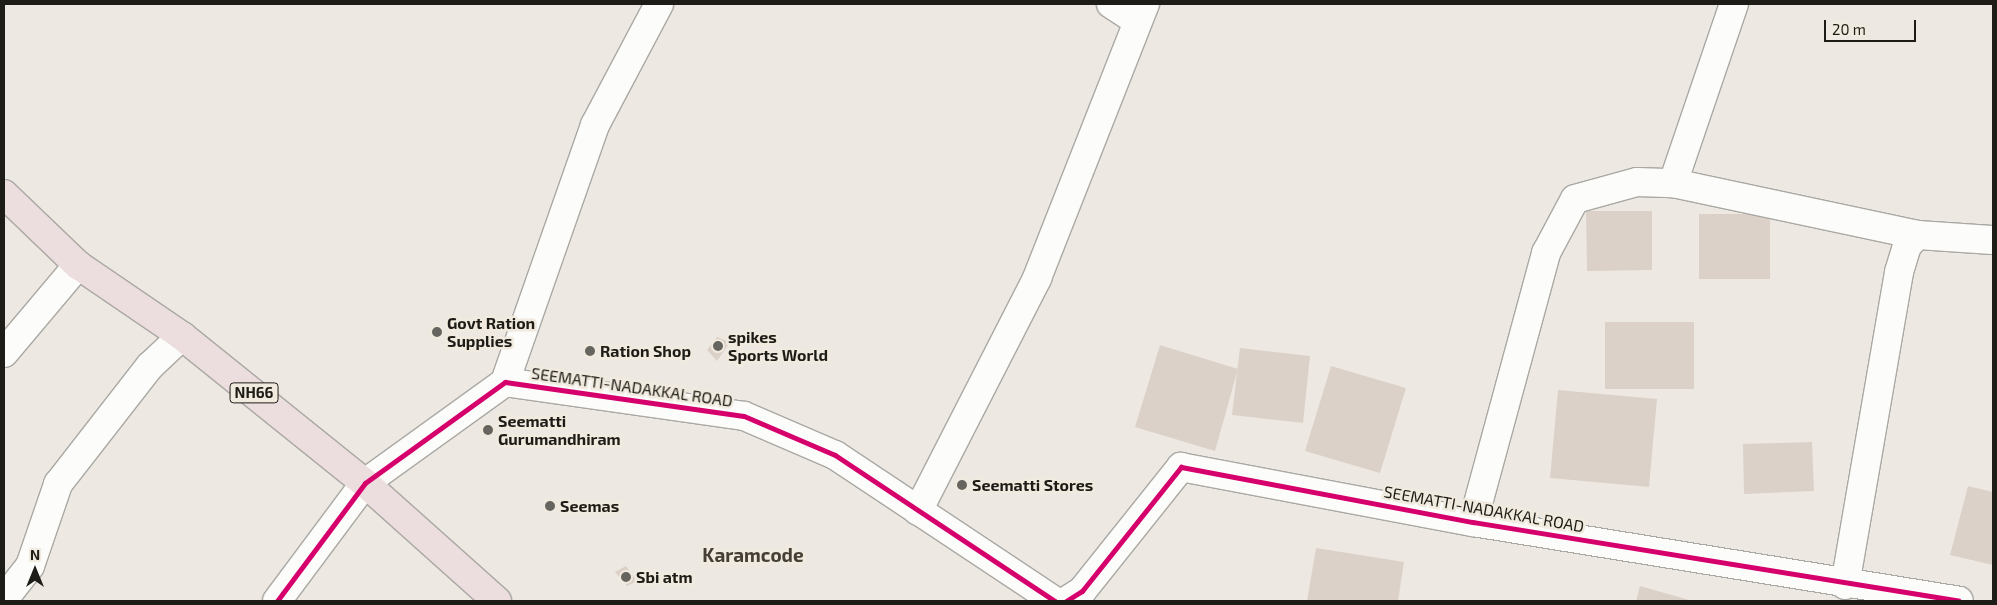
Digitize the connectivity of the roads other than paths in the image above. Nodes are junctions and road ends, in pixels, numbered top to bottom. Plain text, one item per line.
1 (659, 4) edge
2 (1111, 4) edge
3 (1734, 4) edge
4 (1140, 12) edge
5 (1673, 183) junction
6 (4, 194) edge
7 (1917, 235) junction
8 (1993, 240) edge
9 (78, 265) junction
10 (182, 336) junction
11 (4, 353) edge
12 (505, 382) junction
13 (364, 483) junction
14 (918, 511) junction
15 (1473, 522) junction
16 (1832, 590) edge
17 (4, 599) edge
18 (277, 601) edge
19 (497, 601) edge
20 (1055, 601) edge
21 (1066, 601) edge
22 (1958, 601) edge

1 - 12 street
2 - 4 street
3 - 5 street
4 - 14 street
5 - 7 street
5 - 15 street
6 - 9 highway, NH66 / NH66
7 - 8 street
7 - 16 street
9 - 10 highway, NH66 / NH66
9 - 11 street
10 - 13 highway, NH66 / NH66
10 - 17 street
12 - 13 street
12 - 14 street, SEEMATTI-NADAKKAL ROAD
13 - 18 street
13 - 19 highway, NH66 / NH66
14 - 20 street, SEEMATTI-NADAKKAL ROAD
15 - 16 street, SEEMATTI-NADAKKAL ROAD
15 - 21 street, SEEMATTI-NADAKKAL ROAD
16 - 22 street, SEEMATTI-NADAKKAL ROAD

